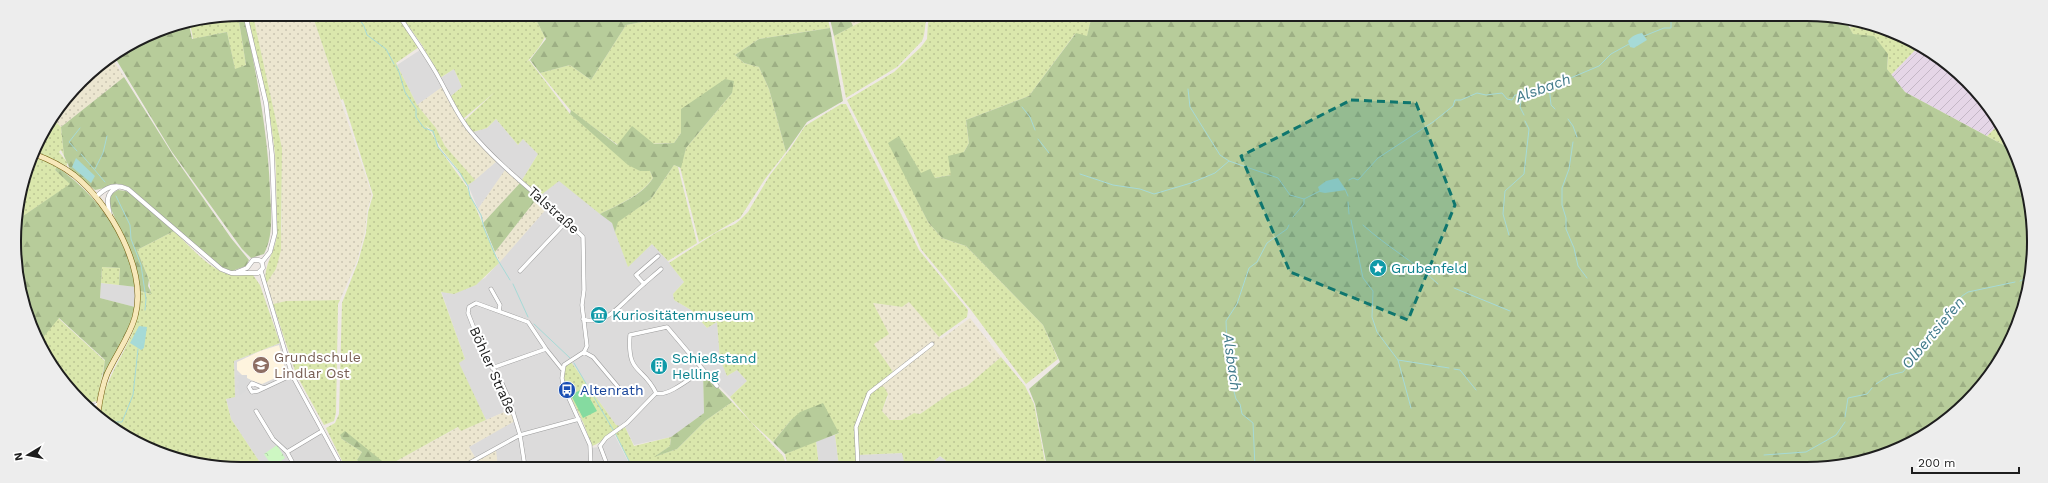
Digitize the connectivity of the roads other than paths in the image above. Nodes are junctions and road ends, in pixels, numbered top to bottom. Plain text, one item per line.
1 (247, 21) edge
2 (402, 21) edge
3 (38, 156) edge
4 (120, 186) junction
5 (96, 197) junction
6 (110, 217) junction
7 (567, 221) junction
8 (658, 256) dead end
9 (262, 262) junction
10 (249, 266) junction
11 (661, 268) dead end
12 (520, 271) dead end
13 (257, 272) junction
14 (231, 273) junction
15 (644, 284) junction
16 (491, 288) dead end
17 (499, 311) junction
18 (582, 319) junction
19 (932, 344) dead end
20 (546, 349) junction
21 (584, 352) junction
22 (492, 368) junction
23 (562, 369) junction
24 (703, 370) junction
25 (292, 375) junction
26 (717, 386) dead end
27 (264, 388) dead end
28 (619, 388) dead end
29 (656, 393) junction
30 (99, 404) junction
31 (94, 405) edge
32 (98, 409) edge
33 (256, 411) dead end
34 (579, 418) junction
35 (322, 431) junction
36 (520, 435) junction
37 (600, 446) junction
38 (591, 448) junction
39 (287, 452) junction
40 (292, 462) edge
41 (339, 462) edge
42 (471, 462) edge
43 (524, 462) edge
44 (591, 462) edge
45 (606, 462) edge
46 (858, 462) edge

1 - 9 street
2 - 7 street, Talstraße
3 - 5 main road
4 - 5 street
4 - 6 street
4 - 14 street
5 - 6 main road
6 - 30 main road
7 - 12 street
7 - 18 street, Talstraße
8 - 15 street
9 - 10 street
9 - 13 street
10 - 13 street
10 - 14 street
11 - 15 street
13 - 14 street
13 - 25 street
15 - 18 street
16 - 17 street
17 - 20 street
17 - 22 street, Böhler Straße
18 - 21 street, Talstraße
19 - 46 street
20 - 22 street
20 - 23 street
21 - 23 street
21 - 28 street
22 - 36 street, Böhler Straße
23 - 34 street
24 - 26 street
24 - 29 street
24 - 29 street
25 - 27 street
25 - 35 street
29 - 37 street
30 - 31 street
30 - 32 main road
33 - 39 street
34 - 36 street
34 - 38 street
35 - 39 street
35 - 41 street
36 - 42 street
36 - 43 street, Böhler Straße
37 - 38 street
37 - 45 street
38 - 44 street
39 - 40 street

